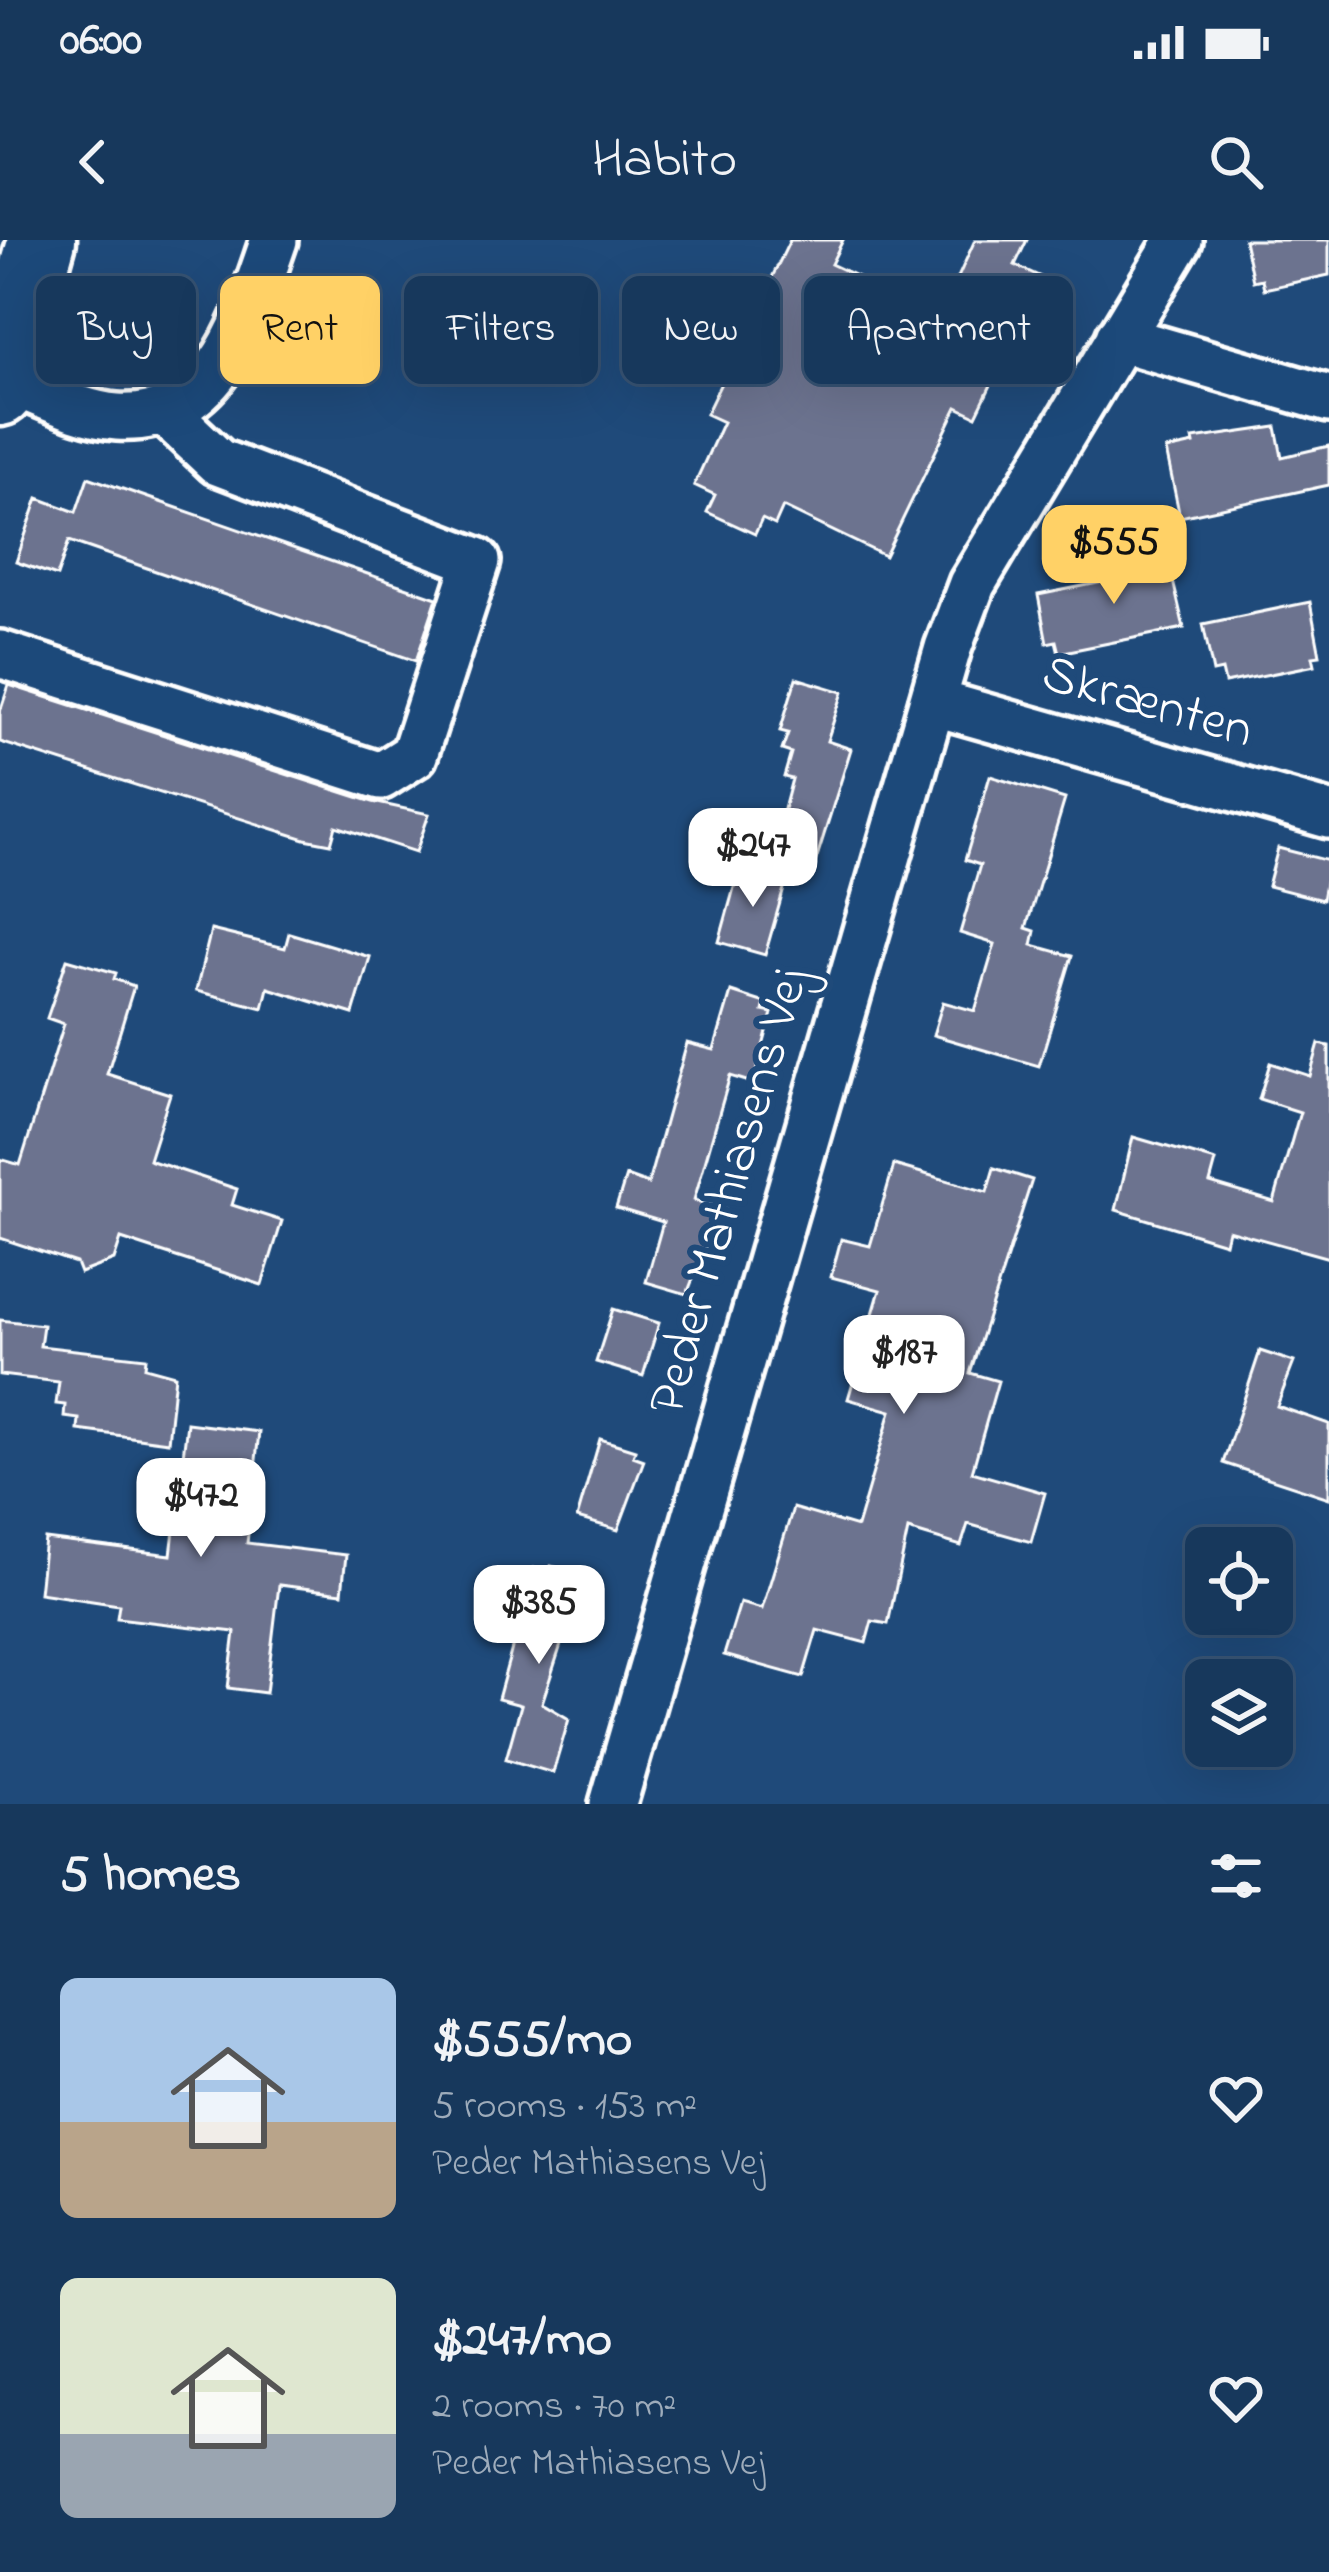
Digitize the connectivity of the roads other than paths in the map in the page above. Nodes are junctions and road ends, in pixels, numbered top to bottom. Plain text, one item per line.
1 (42, 240) edge
2 (274, 240) edge
3 (1179, 240) edge
4 (1119, 338) junction
5 (2, 386) edge
6 (1329, 399) edge
7 (164, 411) junction
8 (0, 653) edge
9 (933, 701) junction
10 (1329, 815) edge
11 (613, 1804) edge

1 - 5 street
2 - 7 street
3 - 4 street, Peder Mathiasens Vej
4 - 6 street
4 - 9 street, Peder Mathiasens Vej
5 - 7 street
7 - 8 street
9 - 10 street, Skrænten
9 - 11 street, Peder Mathiasens Vej

